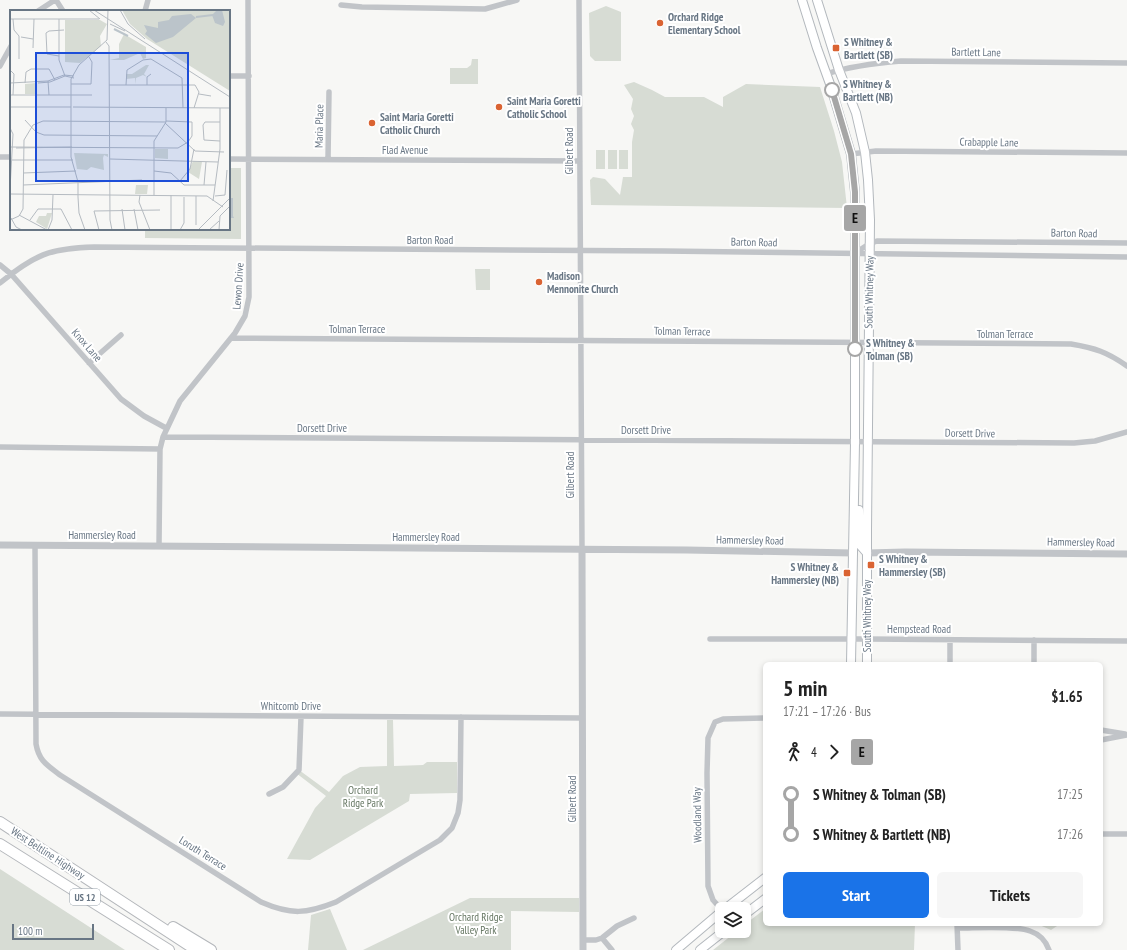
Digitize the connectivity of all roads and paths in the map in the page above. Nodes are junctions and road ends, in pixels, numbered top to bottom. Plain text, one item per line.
1 (56, 0) edge
2 (148, 0) edge
3 (248, 0) edge
4 (518, 0) edge
5 (579, 0) edge
6 (802, 0) edge
7 (816, 0) edge
8 (341, 5) dead end
9 (40, 10) edge
10 (62, 10) edge
11 (145, 10) edge
12 (10, 48) edge
13 (1127, 63) edge
14 (0, 66) edge
15 (839, 70) junction
16 (826, 74) junction
17 (230, 76) edge
18 (249, 76) junction
19 (329, 92) dead end
20 (865, 152) junction
21 (1127, 153) edge
22 (851, 154) junction
23 (230, 159) edge
24 (249, 159) junction
25 (328, 159) junction
26 (580, 161) junction
27 (1127, 243) edge
28 (869, 244) junction
29 (249, 248) junction
30 (581, 250) junction
31 (855, 253) junction
32 (869, 254) junction
33 (1127, 257) edge
34 (0, 265) edge
35 (10, 274) junction
36 (0, 283) edge
37 (121, 335) dead end
38 (231, 338) junction
39 (581, 340) junction
40 (855, 343) junction
41 (868, 343) junction
42 (89, 363) junction
43 (1127, 366) edge
44 (166, 428) junction
45 (1127, 432) edge
46 (163, 437) junction
47 (581, 440) junction
48 (855, 443) junction
49 (868, 443) junction
50 (0, 447) edge
51 (160, 449) junction
52 (854, 475) junction
53 (0, 545) edge
54 (35, 545) junction
55 (159, 546) junction
56 (582, 549) junction
57 (852, 553) junction
58 (867, 553) junction
59 (1127, 554) edge
60 (710, 639) dead end
61 (851, 639) junction
62 (867, 639) junction
63 (950, 640) junction
64 (1034, 640) junction
65 (1127, 641) edge
66 (851, 662) edge
67 (867, 662) edge
68 (950, 662) edge
69 (1034, 662) edge
70 (0, 714) edge
71 (36, 714) junction
72 (301, 717) junction
73 (460, 718) junction
74 (582, 718) junction
75 (763, 718) edge
76 (1103, 730) edge
77 (1127, 734) edge
78 (1103, 740) edge
79 (270, 794) dead end
80 (0, 822) edge
81 (1103, 834) edge
82 (1127, 834) edge
83 (0, 844) edge
84 (48, 853) junction
85 (763, 880) edge
86 (763, 901) edge
87 (715, 902) edge
88 (734, 902) edge
89 (751, 910) edge
90 (715, 917) edge
91 (634, 918) dead end
92 (958, 926) edge
93 (602, 938) junction
94 (715, 938) edge
95 (584, 940) junction
96 (169, 950) edge
97 (196, 950) edge
98 (211, 950) edge
99 (583, 950) edge
100 (612, 950) edge
101 (676, 950) edge
102 (700, 950) edge
103 (958, 950) edge
104 (1049, 950) edge

1 - 9 street
1 - 10 street
2 - 11 street
3 - 18 street, Lewon Drive
4 - 8 street
5 - 26 street, Gilbert Road
6 - 16 main road, South Whitney Way
7 - 15 main road, South Whitney Way
12 - 14 street
13 - 15 street, Bartlett Lane
15 - 16 street, Bartlett Lane
15 - 20 main road, South Whitney Way
16 - 22 main road, South Whitney Way
17 - 18 street
18 - 24 street, Lewon Drive
19 - 25 street, Maria Place
20 - 21 street, Crabapple Lane
20 - 22 street, Crabapple Lane
20 - 28 main road, South Whitney Way
22 - 31 main road, South Whitney Way
23 - 24 street, Flad Avenue
24 - 25 street, Flad Avenue
24 - 29 street, Lewon Drive
25 - 26 street, Flad Avenue
26 - 30 street, Gilbert Road
27 - 28 street, Barton Road
28 - 31 street, Barton Road
28 - 32 main road, South Whitney Way
29 - 30 street, Barton Road
29 - 35 street, Barton Road
29 - 38 street, Lewon Drive
30 - 31 street, Barton Road
30 - 39 street, Gilbert Road
31 - 32 street, Barton Road
31 - 40 main road, South Whitney Way
32 - 33 street, Barton Road
32 - 41 main road, South Whitney Way
34 - 35 street, Knox Lane
35 - 36 street, Barton Road
35 - 42 street, Knox Lane
37 - 42 street
38 - 39 street, Tolman Terrace
38 - 44 street, Lewon Drive
39 - 40 street, Tolman Terrace
39 - 47 street, Gilbert Road
40 - 41 street, Tolman Terrace
40 - 48 main road, South Whitney Way
41 - 43 street, Tolman Terrace
41 - 49 main road, South Whitney Way
42 - 44 street, Knox Lane
44 - 46 street, Lewon Drive
45 - 49 street, Dorsett Drive
46 - 47 street, Dorsett Drive
46 - 51 street, Lewon Drive
47 - 48 street, Dorsett Drive
47 - 56 street, Gilbert Road
48 - 49 street, Dorsett Drive
48 - 52 main road, South Whitney Way
49 - 58 main road, South Whitney Way
50 - 51 street
51 - 55 street, Lewon Drive
52 - 57 main road, South Whitney Way
52 - 58 main road
53 - 54 street, Hammersley Road
54 - 55 street, Hammersley Road
54 - 71 street, Loruth Terrace
55 - 56 street, Hammersley Road
56 - 57 street, Hammersley Road
56 - 74 street, Gilbert Road
57 - 61 main road, South Whitney Way
58 - 59 street, Hammersley Road
58 - 62 main road, South Whitney Way
60 - 61 street, Hempstead Road
61 - 62 street, Hempstead Road
61 - 66 main road, South Whitney Way
62 - 63 street, Hempstead Road
62 - 67 main road, South Whitney Way
63 - 64 street, Hempstead Road
63 - 68 street
64 - 65 street, Hempstead Road
64 - 69 street
70 - 71 street, Whitcomb Drive
71 - 72 street, Whitcomb Drive
71 - 73 street, Loruth Terrace
72 - 73 street, Whitcomb Drive
72 - 79 street
73 - 74 street, Whitcomb Drive
74 - 95 street, Gilbert Road
75 - 87 street, Woodland Way
76 - 77 street
77 - 78 street
80 - 84 highway, West Beltline Highway / US 12
81 - 82 street
83 - 96 highway, West Beltline Highway / US 12
84 - 97 highway, West Beltline Highway / US 12
84 - 98 highway
85 - 88 main road
86 - 89 main road
90 - 101 main road
91 - 93 street
92 - 103 street
92 - 104 street
93 - 95 street
93 - 100 street
94 - 102 main road
95 - 99 street, Gilbert Road

